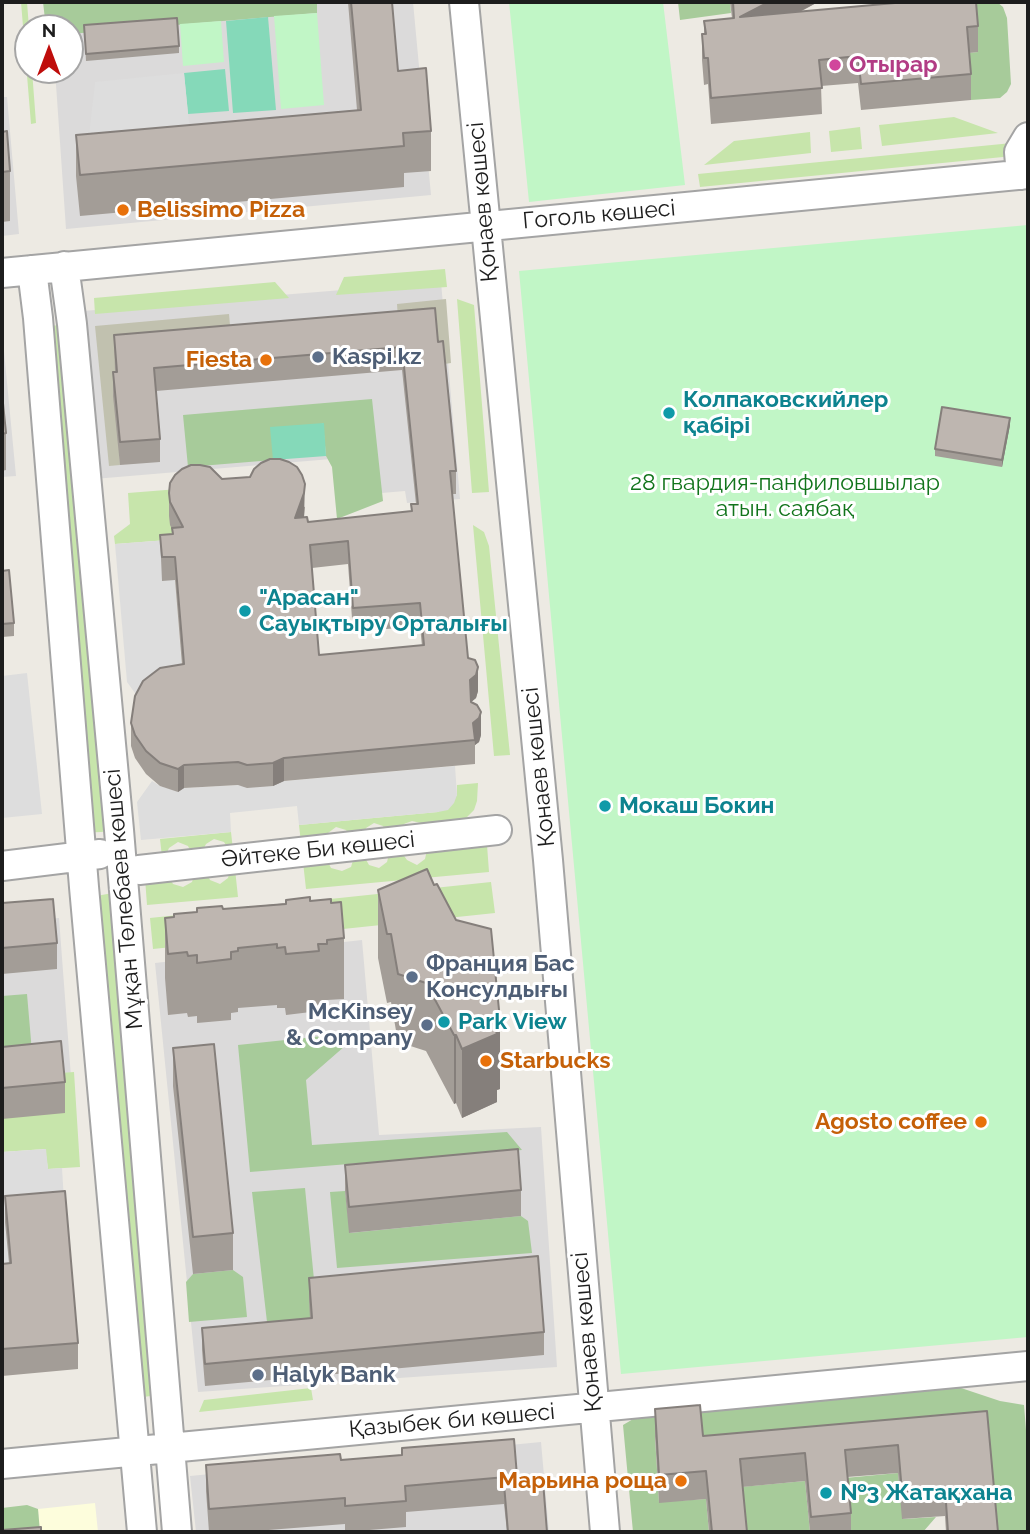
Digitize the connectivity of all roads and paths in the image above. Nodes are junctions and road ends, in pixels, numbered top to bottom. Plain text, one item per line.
1 (464, 2) edge
2 (1028, 137) edge
3 (1025, 175) edge
4 (487, 226) junction
5 (64, 266) junction
6 (32, 270) junction
7 (2, 272) edge
8 (497, 830) dead end
9 (82, 857) junction
10 (132, 857) junction
11 (2, 866) edge
12 (1028, 1366) edge
13 (594, 1407) junction
14 (169, 1447) junction
15 (134, 1451) junction
16 (2, 1464) edge
17 (142, 1532) edge
18 (177, 1532) edge
19 (605, 1532) edge

1 - 4 street, Қонаев көшесі
2 - 3 street
3 - 4 street, Гоголь көшесі
4 - 5 street, Гоголь көшесі
4 - 13 street, Қонаев көшесі
5 - 6 street, Гоголь көшесі
5 - 10 street, Мұқан Төлебаев көшесі
6 - 7 street, Гоголь көшесі
6 - 9 street, Мұқан Төлебаев көшесі
8 - 10 street, Әйтеке Би көшесі
9 - 10 street, Әйтеке Би көшесі
9 - 11 street, Әйтеке Би көшесі
9 - 15 street, Мұқан Төлебаев көшесі
10 - 14 street, Мұқан Төлебаев көшесі
12 - 13 street, Қазыбек би көшесі
13 - 14 street, Қазыбек би көшесі
13 - 19 street, Қонаев көшесі
14 - 15 street, Қазыбек би көшесі
14 - 18 street, Мұқан Төлебаев көшесі
15 - 16 street, Қазыбек би көшесі
15 - 17 street, Мұқан Төлебаев көшесі

